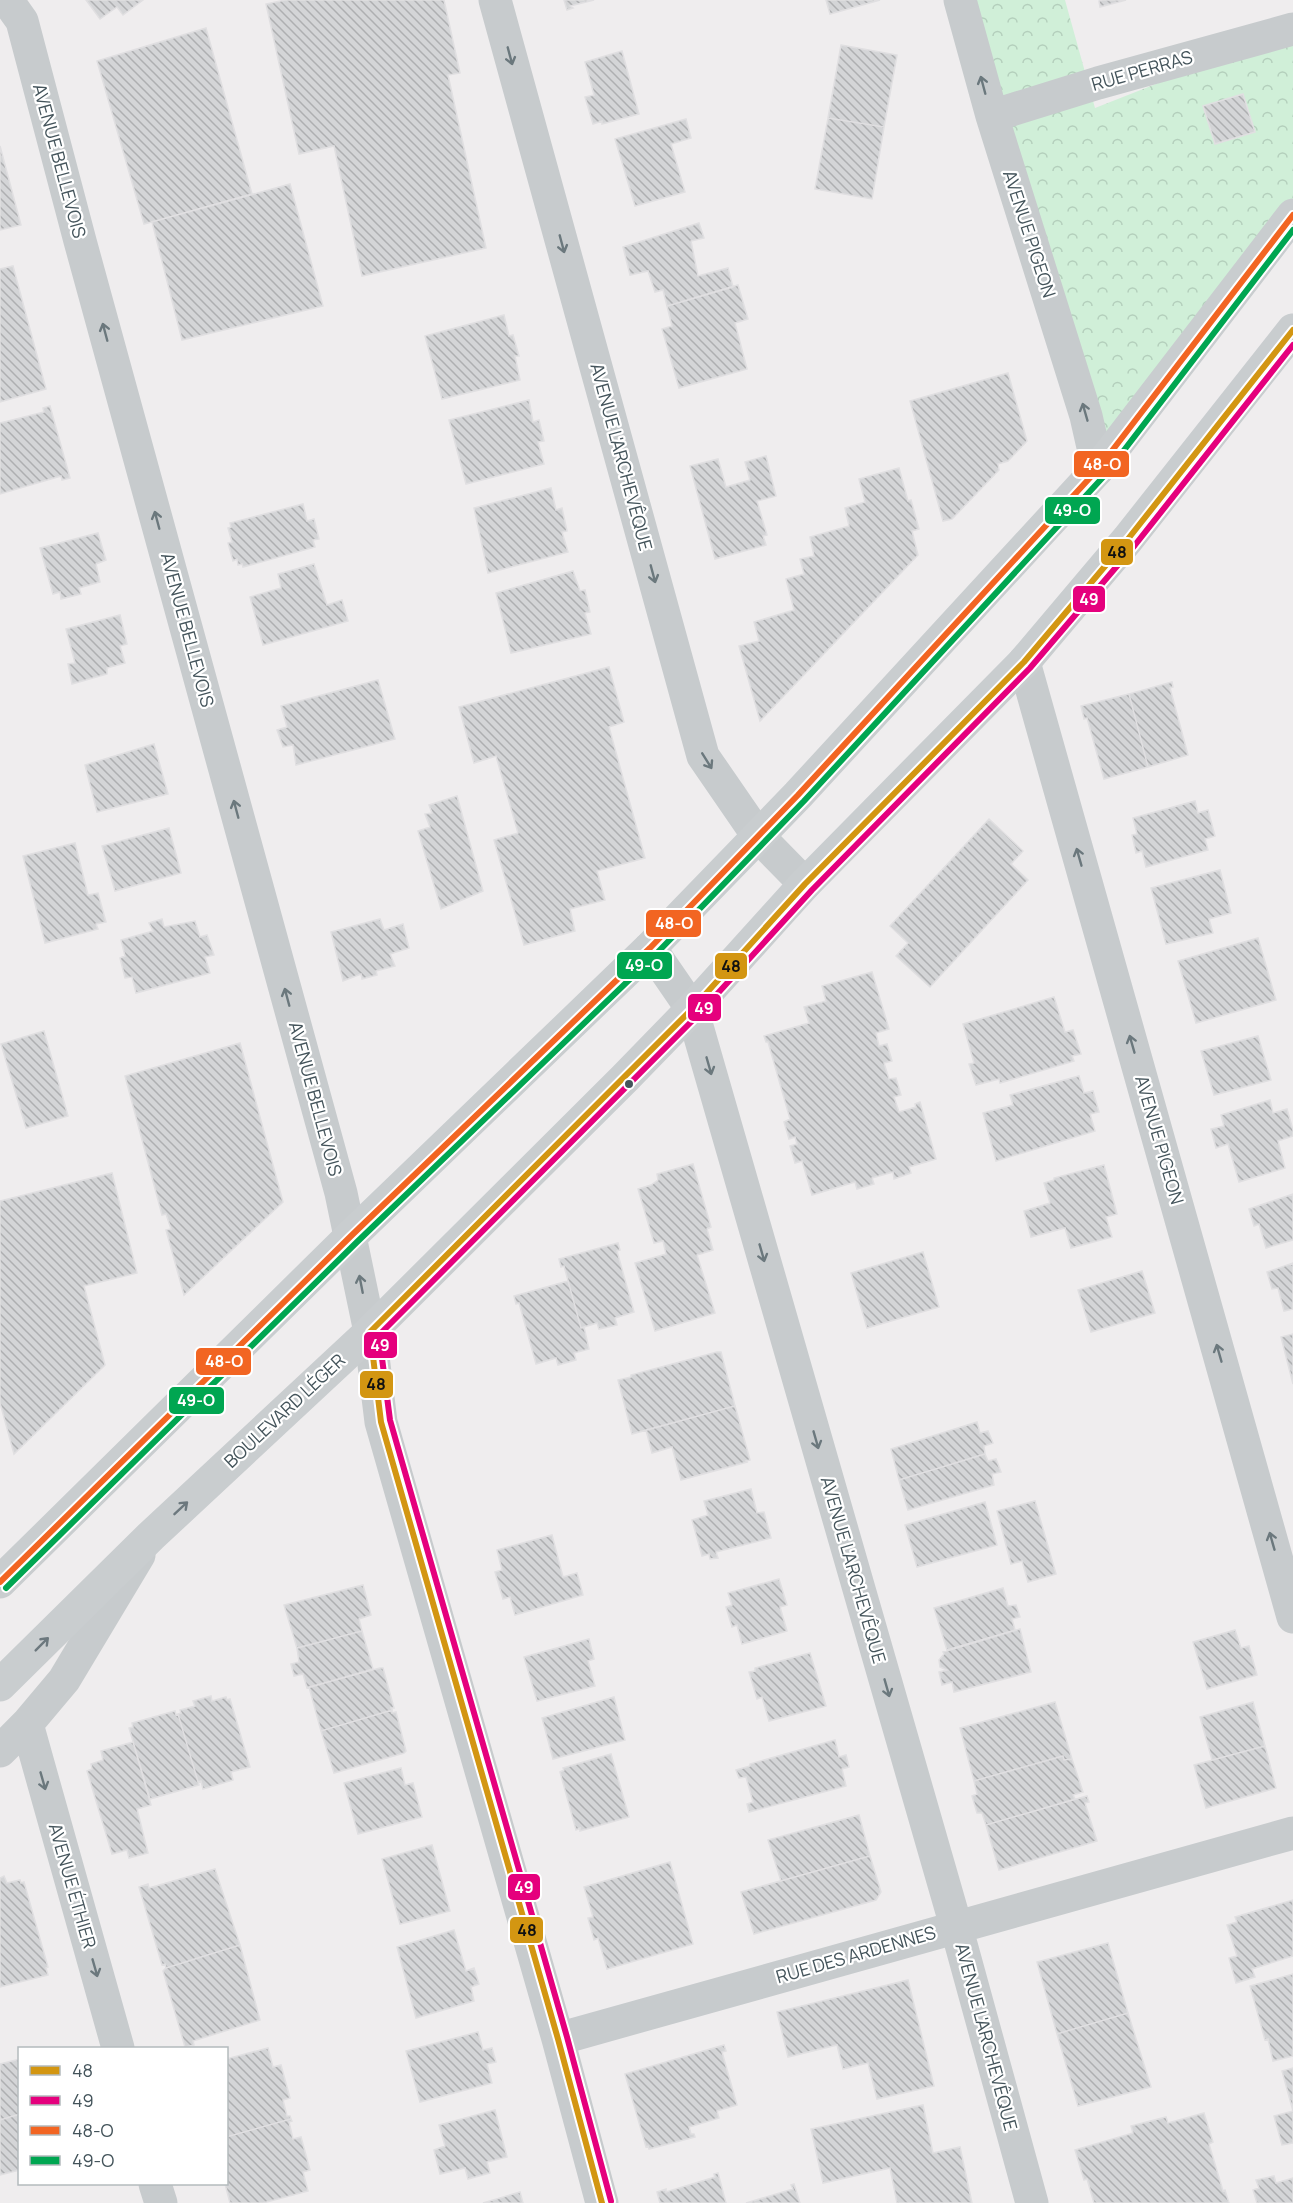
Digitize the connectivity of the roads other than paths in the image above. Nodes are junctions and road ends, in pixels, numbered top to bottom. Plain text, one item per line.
1 (8, 0) edge
2 (495, 0) edge
3 (960, 0) edge
4 (1293, 28) edge
5 (992, 116) junction
6 (1293, 215) edge
7 (1293, 330) edge
8 (1098, 469) junction
9 (1024, 662) junction
10 (758, 836) junction
11 (805, 884) junction
12 (650, 948) junction
13 (692, 1009) junction
14 (351, 1236) junction
15 (370, 1332) junction
16 (151, 1536) junction
17 (0, 1582) edge
18 (1290, 1598) edge
19 (0, 1685) edge
20 (27, 1724) junction
21 (0, 1750) edge
22 (1293, 1833) edge
23 (956, 1926) junction
24 (558, 2039) junction
25 (117, 2047) edge
26 (155, 2185) edge
27 (161, 2203) edge
28 (602, 2203) edge
29 (1032, 2203) edge

14 -> 1 street, AVENUE BELLEVOIS
2 -> 10 street, AVENUE L'ARCHEVÊQUE
5 -> 3 street, AVENUE PIGEON
4 - 5 street, RUE PERRAS
8 -> 5 street, AVENUE PIGEON
6 - 8 main road
7 - 9 main road, BOULEVARD LÉGER
8 - 10 main road
9 - 11 main road, BOULEVARD LÉGER
18 -> 9 street, AVENUE PIGEON
10 - 11 street, AVENUE L'ARCHEVÊQUE
10 - 12 main road
11 - 13 main road, BOULEVARD LÉGER
12 - 13 street, AVENUE L'ARCHEVÊQUE
12 - 14 main road
13 - 15 main road, BOULEVARD LÉGER
13 -> 23 street, AVENUE L'ARCHEVÊQUE
15 -> 14 street, AVENUE BELLEVOIS
14 - 17 main road
16 -> 15 main road, BOULEVARD LÉGER
15 - 24 street, AVENUE BELLEVOIS
19 -> 16 main road, BOULEVARD LÉGER
16 - 20 street, BOULEVARD LÉGER
20 - 21 street, BOULEVARD LÉGER
20 -> 25 street, AVENUE ÉTHIER
22 - 23 street, RUE DES ARDENNES
23 - 24 street, RUE DES ARDENNES
23 - 29 street, AVENUE L'ARCHEVÊQUE
24 - 28 street, AVENUE BELLEVOIS
26 - 27 street

